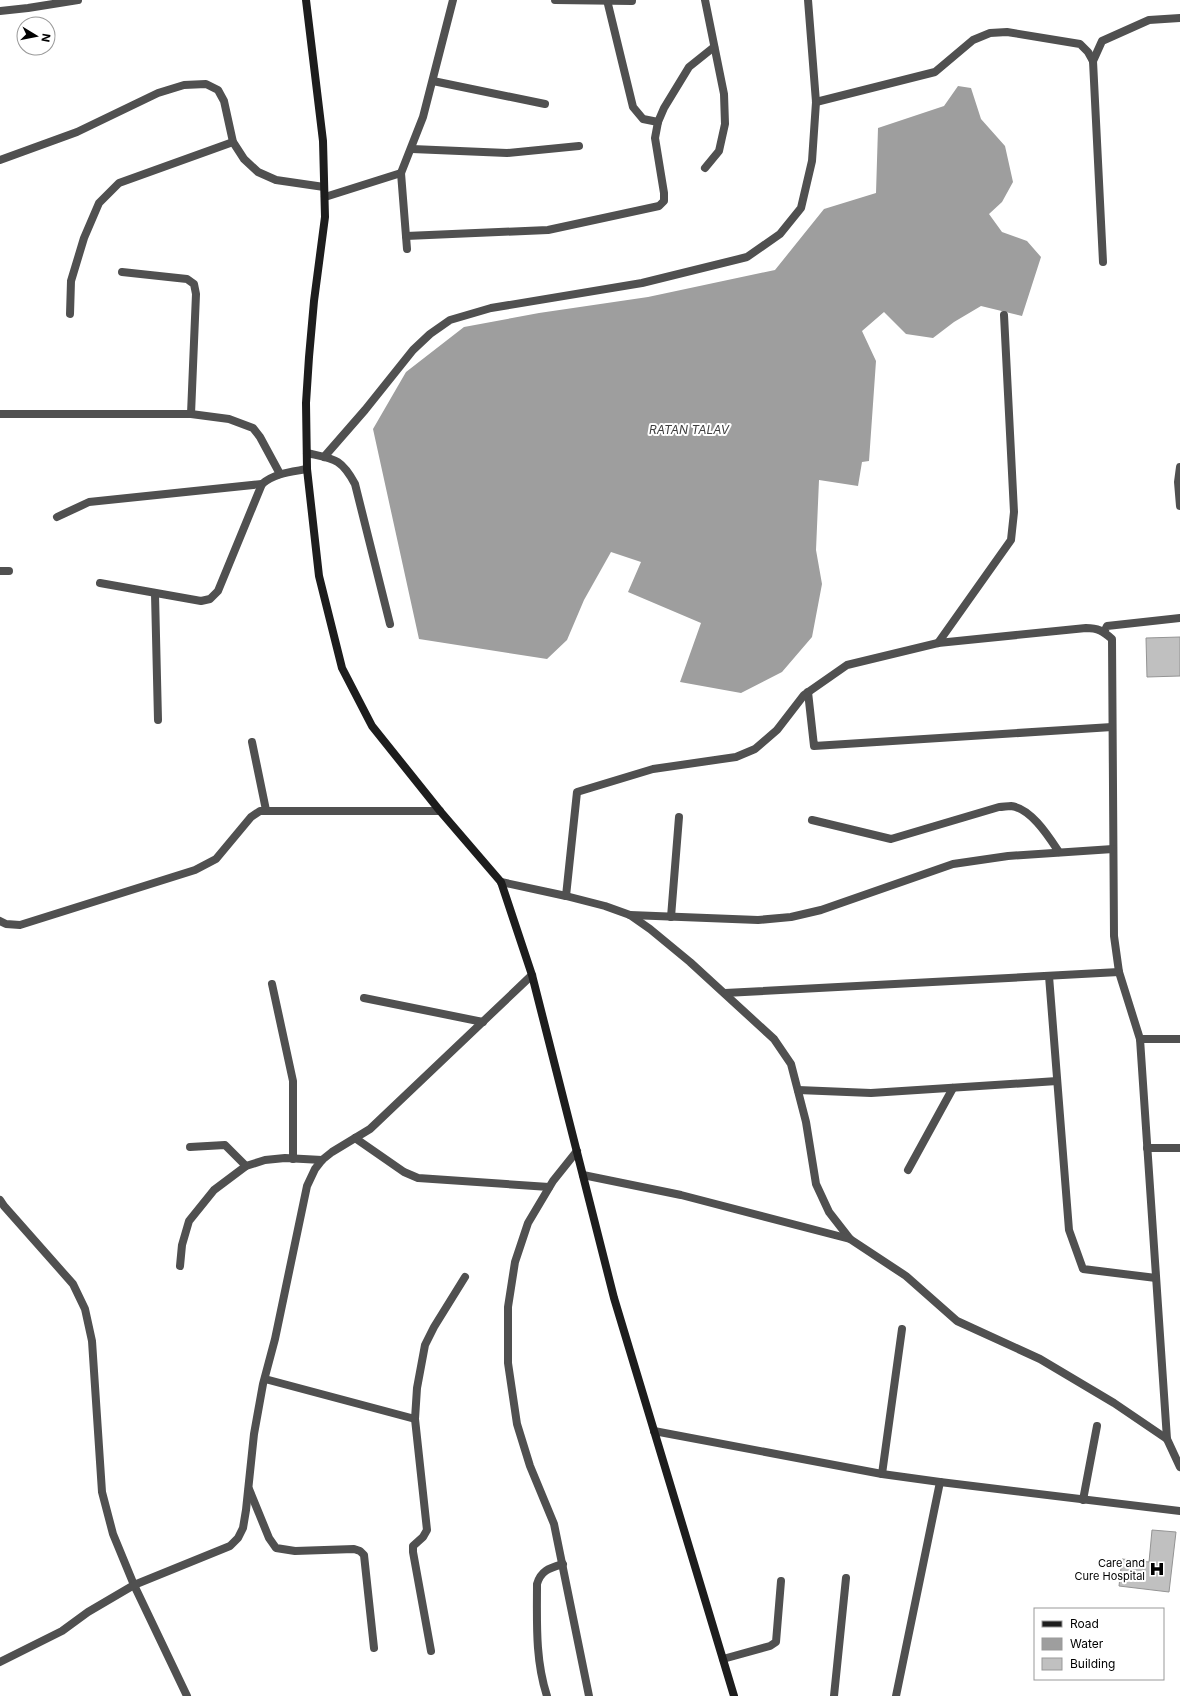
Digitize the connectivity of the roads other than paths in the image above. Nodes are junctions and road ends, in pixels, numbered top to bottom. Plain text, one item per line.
1 (78, 0) edge
2 (306, 0) edge
3 (453, 0) edge
4 (555, 0) edge
5 (607, 0) edge
6 (705, 0) edge
7 (808, 0) edge
8 (632, 1) edge
9 (0, 11) edge
10 (1180, 18) edge
11 (714, 47) junction
12 (1093, 60) junction
13 (433, 81) junction
14 (816, 102) junction
15 (545, 104) dead end
16 (658, 122) junction
17 (233, 142) junction
18 (579, 146) dead end
19 (412, 149) junction
20 (0, 160) edge
21 (705, 168) dead end
22 (401, 174) junction
23 (324, 187) junction
24 (325, 197) junction
25 (406, 236) junction
26 (407, 249) dead end
27 (1103, 262) dead end
28 (122, 272) dead end
29 (70, 314) dead end
30 (1004, 315) dead end
31 (0, 414) edge
32 (191, 414) junction
33 (307, 453) junction
34 (324, 457) junction
35 (1180, 467) edge
36 (307, 469) junction
37 (280, 474) junction
38 (262, 484) junction
39 (1180, 506) edge
40 (57, 517) dead end
41 (0, 571) edge
42 (9, 571) dead end
43 (100, 583) dead end
44 (155, 594) junction
45 (1180, 618) edge
46 (390, 624) dead end
47 (1104, 632) junction
48 (938, 643) junction
49 (808, 692) junction
50 (158, 720) dead end
51 (1112, 727) junction
52 (252, 742) dead end
53 (266, 810) junction
54 (440, 811) junction
55 (679, 817) dead end
56 (812, 820) dead end
57 (1113, 849) junction
58 (1059, 852) junction
59 (501, 882) junction
60 (566, 896) junction
61 (630, 915) junction
62 (670, 917) junction
63 (0, 921) edge
64 (1119, 972) junction
65 (532, 975) junction
66 (1049, 976) junction
67 (272, 984) dead end
68 (725, 993) junction
69 (364, 998) dead end
70 (483, 1022) junction
71 (1140, 1039) junction
72 (1180, 1039) edge
73 (1057, 1081) junction
74 (953, 1088) junction
75 (798, 1090) junction
76 (355, 1138) junction
77 (190, 1147) dead end
78 (1147, 1148) junction
79 (1180, 1148) edge
80 (577, 1151) junction
81 (293, 1159) junction
82 (322, 1160) junction
83 (246, 1166) junction
84 (908, 1170) dead end
85 (583, 1174) junction
86 (549, 1188) junction
87 (0, 1200) edge
88 (850, 1239) junction
89 (180, 1266) dead end
90 (464, 1277) dead end
91 (1156, 1278) junction
92 (902, 1329) dead end
93 (265, 1379) junction
94 (415, 1419) junction
95 (1097, 1426) dead end
96 (654, 1431) junction
97 (1167, 1438) junction
98 (1180, 1467) edge
99 (882, 1474) junction
100 (940, 1482) junction
101 (248, 1488) junction
102 (1083, 1500) junction
103 (1180, 1511) edge
104 (563, 1564) junction
105 (846, 1578) dead end
106 (781, 1580) dead end
107 (134, 1585) junction
108 (374, 1648) dead end
109 (431, 1651) dead end
110 (723, 1660) junction
111 (0, 1662) edge
112 (187, 1696) edge
113 (547, 1696) edge
114 (590, 1696) edge
115 (734, 1696) edge
116 (834, 1696) edge
117 (896, 1696) edge

1 - 9 street
2 - 23 street
3 - 13 street
4 - 5 street
5 - 8 street
5 - 16 street
6 - 11 street
7 - 14 street
10 - 12 street
11 - 16 street
11 - 21 street
12 - 14 street
12 - 27 street
13 - 15 street
13 - 19 street
14 - 34 street
16 - 25 street
17 - 20 street
17 - 23 street
17 - 29 street
18 - 19 street
19 - 22 street
22 - 24 street
22 - 25 street
23 - 24 street
24 - 33 street
25 - 26 street
28 - 32 street
30 - 48 street
31 - 32 street
32 - 37 street
33 - 34 street
33 - 36 street
34 - 46 street
35 - 39 street
36 - 37 street
36 - 54 street
37 - 38 street
38 - 40 street
38 - 44 street
41 - 42 street
43 - 44 street
44 - 50 street
45 - 47 street
47 - 48 street
47 - 51 street
48 - 49 street
49 - 51 street
49 - 60 street
51 - 57 street
52 - 53 street
53 - 54 street
53 - 63 street
54 - 59 street
55 - 62 street
56 - 58 street
57 - 58 street
57 - 64 street
58 - 62 street
59 - 60 street
59 - 65 street
60 - 61 street
61 - 62 street
61 - 68 street
64 - 66 street
64 - 71 street
65 - 70 street
65 - 80 street
66 - 68 street
66 - 73 street
67 - 81 street
68 - 75 street
69 - 70 street
70 - 76 street
71 - 72 street
71 - 78 street
73 - 74 street
73 - 91 street
74 - 75 street
74 - 84 street
75 - 88 street
76 - 82 street
76 - 86 street
77 - 83 street
78 - 79 street
78 - 91 street
80 - 85 street
80 - 86 street
81 - 82 street
81 - 83 street
82 - 93 street
83 - 89 street
85 - 88 street
85 - 96 street
86 - 104 street
87 - 107 street
88 - 97 street
90 - 94 street
91 - 97 street
92 - 99 street
93 - 94 street
93 - 101 street
94 - 109 street
95 - 102 street
96 - 99 street
96 - 110 street
97 - 98 street
99 - 100 street
100 - 102 street
100 - 117 street
101 - 107 street
101 - 108 street
102 - 103 street
104 - 113 street
104 - 114 street
105 - 116 street
106 - 110 street
107 - 111 street
107 - 112 street
110 - 115 street

